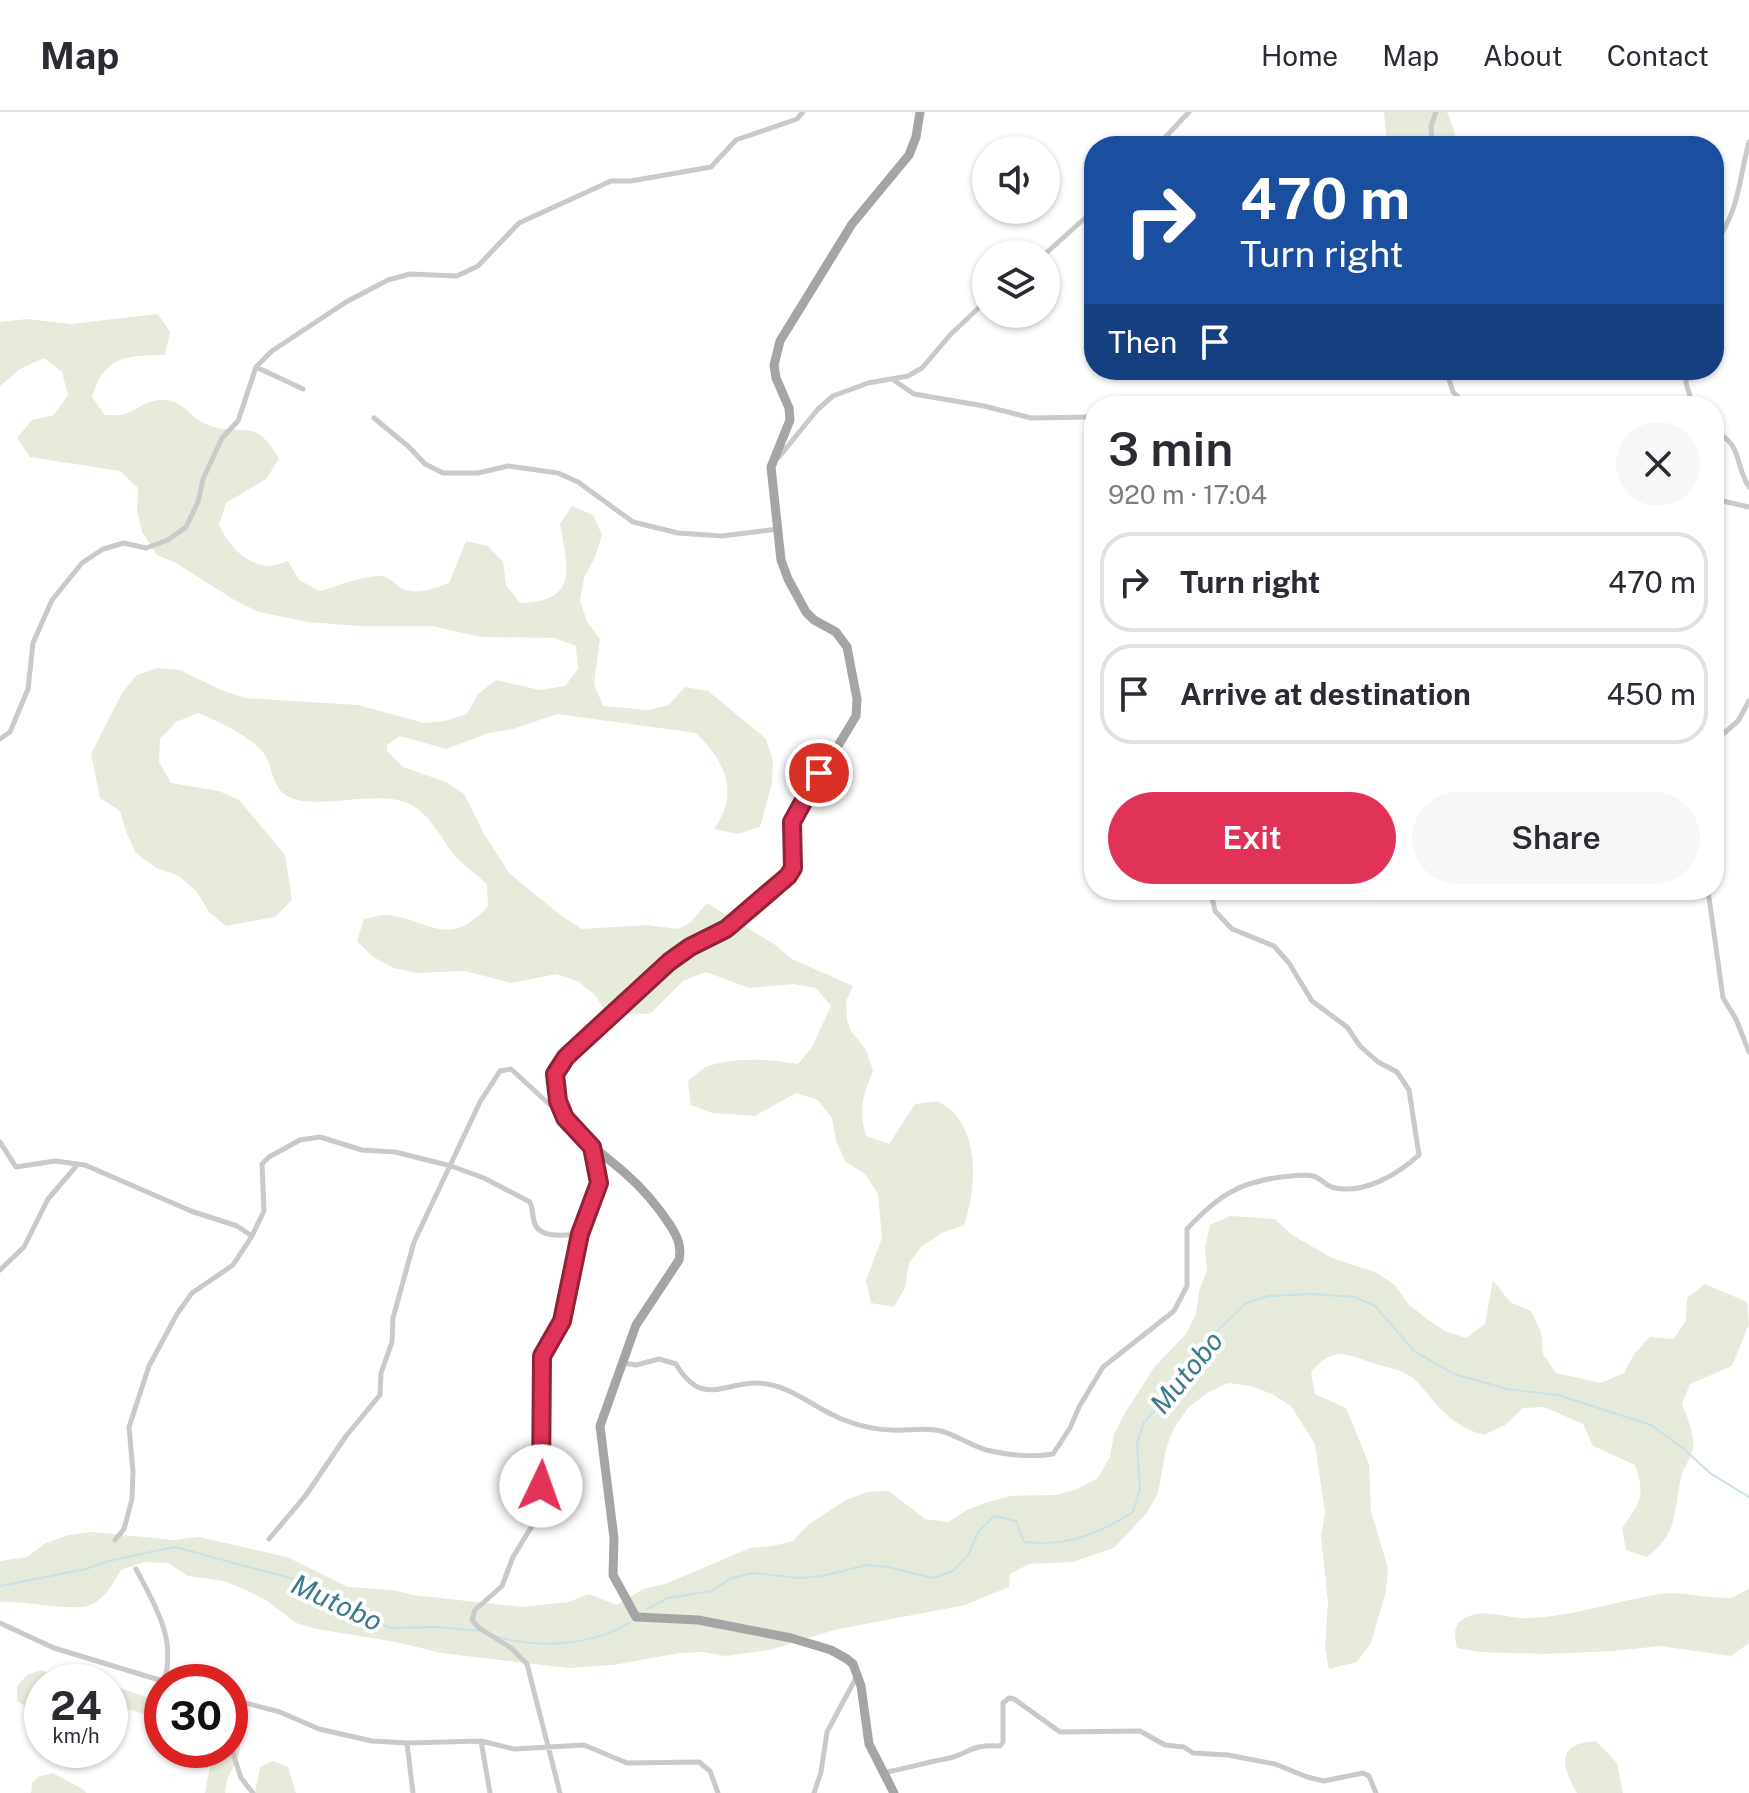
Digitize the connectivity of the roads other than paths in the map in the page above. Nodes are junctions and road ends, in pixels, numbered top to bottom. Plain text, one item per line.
1 (803, 112) edge
2 (920, 112) edge
3 (1189, 112) edge
4 (1436, 112) edge
5 (1166, 136) edge
6 (1432, 136) edge
7 (1749, 142) edge
8 (1084, 219) edge
9 (1724, 232) edge
10 (1060, 241) edge
11 (972, 314) edge
12 (256, 367) junction
13 (894, 380) junction
14 (303, 389) dead end
15 (1084, 417) edge
16 (374, 418) dead end
17 (1724, 436) edge
18 (771, 467) junction
19 (1749, 487) edge
20 (1724, 501) edge
21 (1749, 507) edge
22 (778, 529) junction
23 (1749, 701) edge
24 (1724, 733) edge
25 (0, 739) edge
26 (1213, 900) edge
27 (1709, 900) edge
28 (1749, 1052) edge
29 (565, 1118) junction
30 (0, 1142) edge
31 (592, 1147) junction
32 (8, 1156) junction
33 (0, 1161) edge
34 (78, 1164) junction
35 (451, 1166) junction
36 (580, 1234) junction
37 (252, 1236) junction
38 (0, 1270) edge
39 (622, 1362) junction
40 (269, 1539) dead end
41 (115, 1540) dead end
42 (136, 1569) dead end
43 (0, 1623) edge
44 (169, 1664) edge
45 (858, 1675) junction
46 (144, 1676) edge
47 (248, 1702) edge
48 (481, 1741) junction
49 (407, 1743) junction
50 (547, 1746) junction
51 (238, 1768) edge
52 (882, 1773) junction
53 (253, 1793) edge
54 (413, 1793) edge
55 (490, 1793) edge
56 (560, 1793) edge
57 (718, 1793) edge
58 (814, 1793) edge
59 (894, 1793) edge
60 (1376, 1793) edge

1 - 12 street
2 - 18 main road
3 - 5 street
4 - 6 street
7 - 9 street
8 - 10 street
11 - 13 street
12 - 14 street
12 - 25 street
13 - 15 street
13 - 18 street
16 - 22 street
17 - 19 street
18 - 22 main road
20 - 21 street
22 - 29 main road
23 - 24 street
26 - 39 street
27 - 28 street
29 - 31 main road
29 - 35 street
30 - 32 street
31 - 36 street
31 - 39 main road
32 - 33 street
32 - 34 street
34 - 37 street
34 - 38 street
35 - 36 street
35 - 37 street
35 - 40 street
36 - 50 street
37 - 41 street
39 - 45 main road
42 - 44 street
43 - 46 street
45 - 52 main road
45 - 58 street
47 - 49 street
48 - 49 street
48 - 50 street
48 - 55 street
49 - 54 street
50 - 56 street
50 - 57 street
51 - 53 street
52 - 59 main road
52 - 60 street

